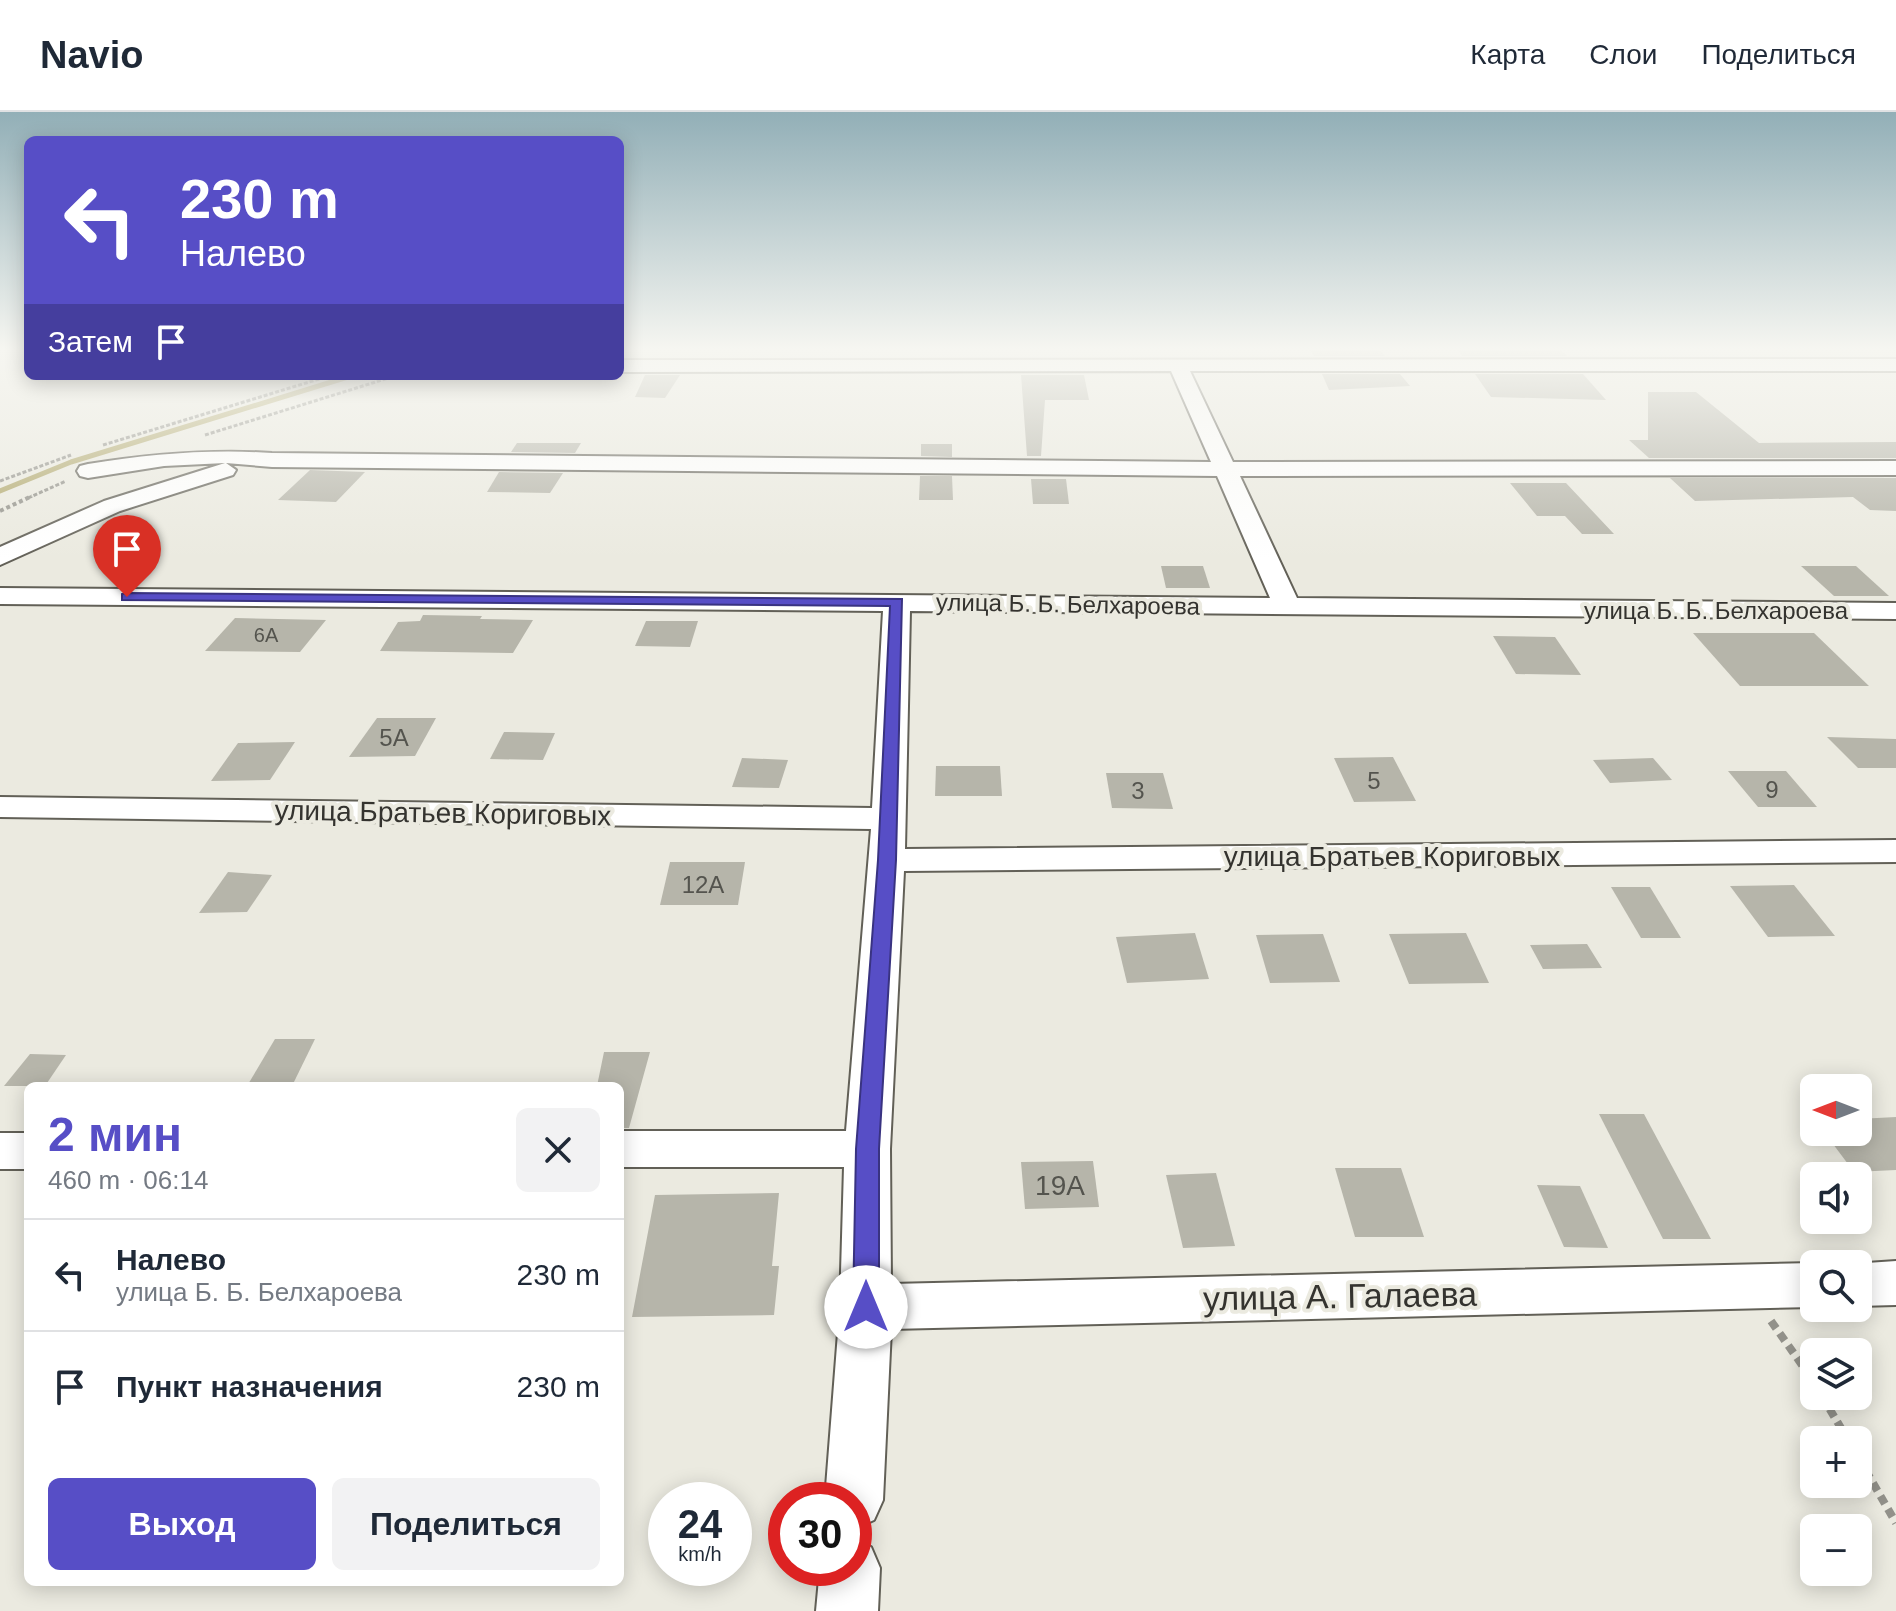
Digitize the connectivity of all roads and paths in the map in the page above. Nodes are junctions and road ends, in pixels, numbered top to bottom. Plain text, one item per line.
1 (201, 419) edge
2 (1202, 419) edge
3 (85, 458) junction
4 (272, 460) junction
5 (1896, 468) edge
6 (1225, 469) junction
7 (0, 481) edge
8 (0, 557) edge
9 (0, 596) edge
10 (897, 602) junction
11 (1288, 607) junction
12 (1896, 611) edge
13 (0, 807) edge
14 (887, 819) junction
15 (1896, 851) edge
16 (887, 860) junction
17 (624, 1149) edge
18 (867, 1149) junction
19 (0, 1151) edge
20 (24, 1151) edge
21 (1896, 1283) edge
22 (1872, 1284) edge
23 (1800, 1285) edge
24 (1746, 1287) junction
25 (866, 1307) junction
26 (1800, 1362) edge
27 (1872, 1481) edge
28 (855, 1482) edge
29 (1896, 1523) edge
30 (849, 1586) edge
31 (847, 1611) edge

1 - 3 path
2 - 6 street
3 - 4 street
3 - 7 path
4 - 6 street
4 - 8 street
5 - 6 street
6 - 11 street
9 - 10 street, улица Б. Б. Белхароева
10 - 11 street, улица Б. Б. Белхароева
10 - 14 street
11 - 12 street, улица Б. Б. Белхароева
13 - 14 street, улица Братьев Кориговых
14 - 16 street
15 - 16 street, улица Братьев Кориговых
16 - 18 street
17 - 18 street
18 - 25 street
19 - 20 street
21 - 22 street
23 - 24 street, улица А. Галаева
24 - 25 street, улица А. Галаева
24 - 26 path
25 - 28 street
27 - 29 path
30 - 31 street

